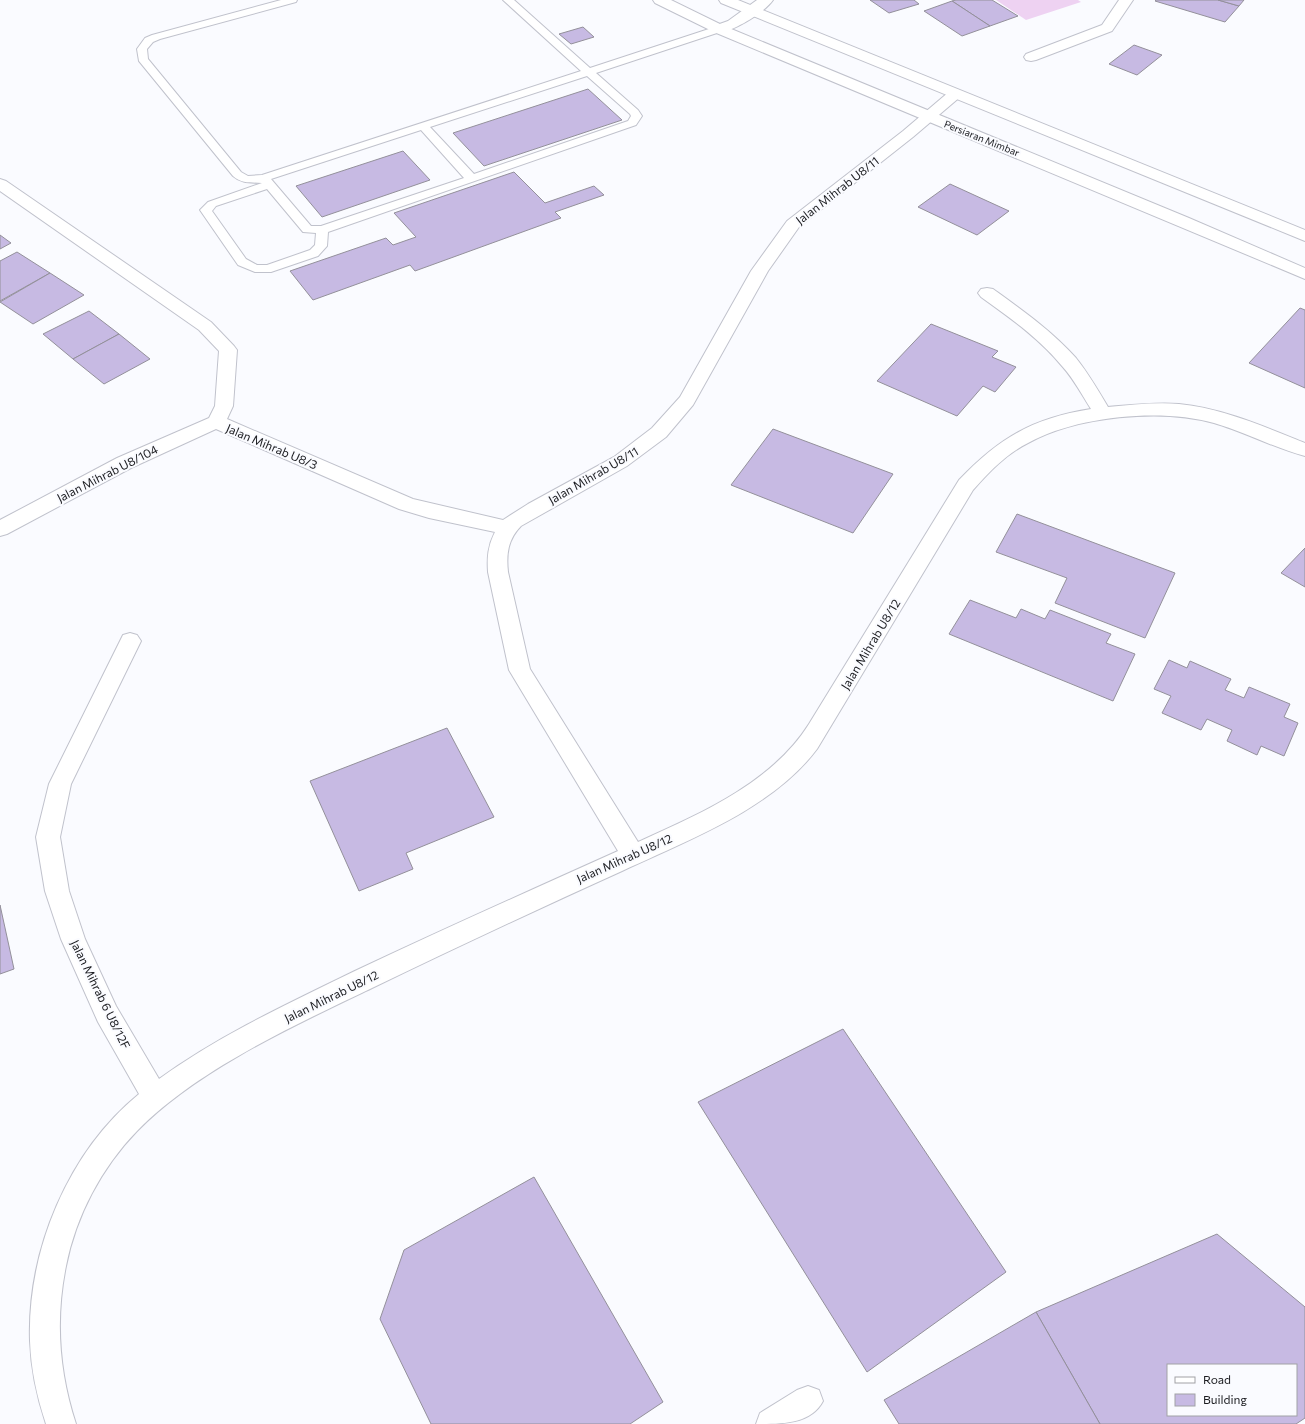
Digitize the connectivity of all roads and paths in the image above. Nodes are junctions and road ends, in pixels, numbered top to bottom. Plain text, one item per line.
1 (292, 0) edge
2 (508, 0) edge
3 (660, 0) edge
4 (726, 0) edge
5 (766, 0) edge
6 (1126, 0) edge
7 (751, 10) junction
8 (719, 29) junction
9 (1031, 57) dead end
10 (590, 72) junction
11 (955, 94) junction
12 (930, 117) junction
13 (423, 126) junction
14 (472, 179) junction
15 (266, 181) junction
16 (0, 184) edge
17 (322, 230) junction
18 (1305, 236) edge
19 (1305, 274) edge
20 (987, 293) dead end
21 (1102, 413) junction
22 (216, 422) junction
23 (1305, 450) edge
24 (507, 528) junction
25 (0, 529) edge
26 (130, 641) dead end
27 (633, 854) junction
28 (155, 1098) junction
29 (808, 1401) dead end
30 (62, 1424) edge
31 (771, 1424) edge

1 - 15 lane
2 - 10 lane
3 - 8 street, Persiaran Mimbar
4 - 7 street
5 - 7 street
6 - 9 street
7 - 8 street
7 - 11 street
8 - 10 lane
8 - 12 street, Persiaran Mimbar
10 - 13 lane
10 - 14 lane
11 - 12 street, Jalan Mihrab U8/11
11 - 18 street
12 - 19 street, Persiaran Mimbar
12 - 24 street, Jalan Mihrab U8/11
13 - 14 lane
13 - 15 lane
14 - 17 lane
15 - 17 lane
15 - 17 lane
16 - 22 street, Jalan Mihrab U8/3
20 - 21 street
21 - 23 street, Jalan Mihrab U8/12
21 - 27 street, Jalan Mihrab U8/12
22 - 24 street, Jalan Mihrab U8/3
22 - 25 street, Jalan Mihrab U8/104
24 - 27 street, Jalan Mihrab U8/11
26 - 28 street, Jalan Mihrab 6 U8/12F
27 - 28 street, Jalan Mihrab U8/12
28 - 30 street, Jalan Mihrab U8/12
29 - 31 street

